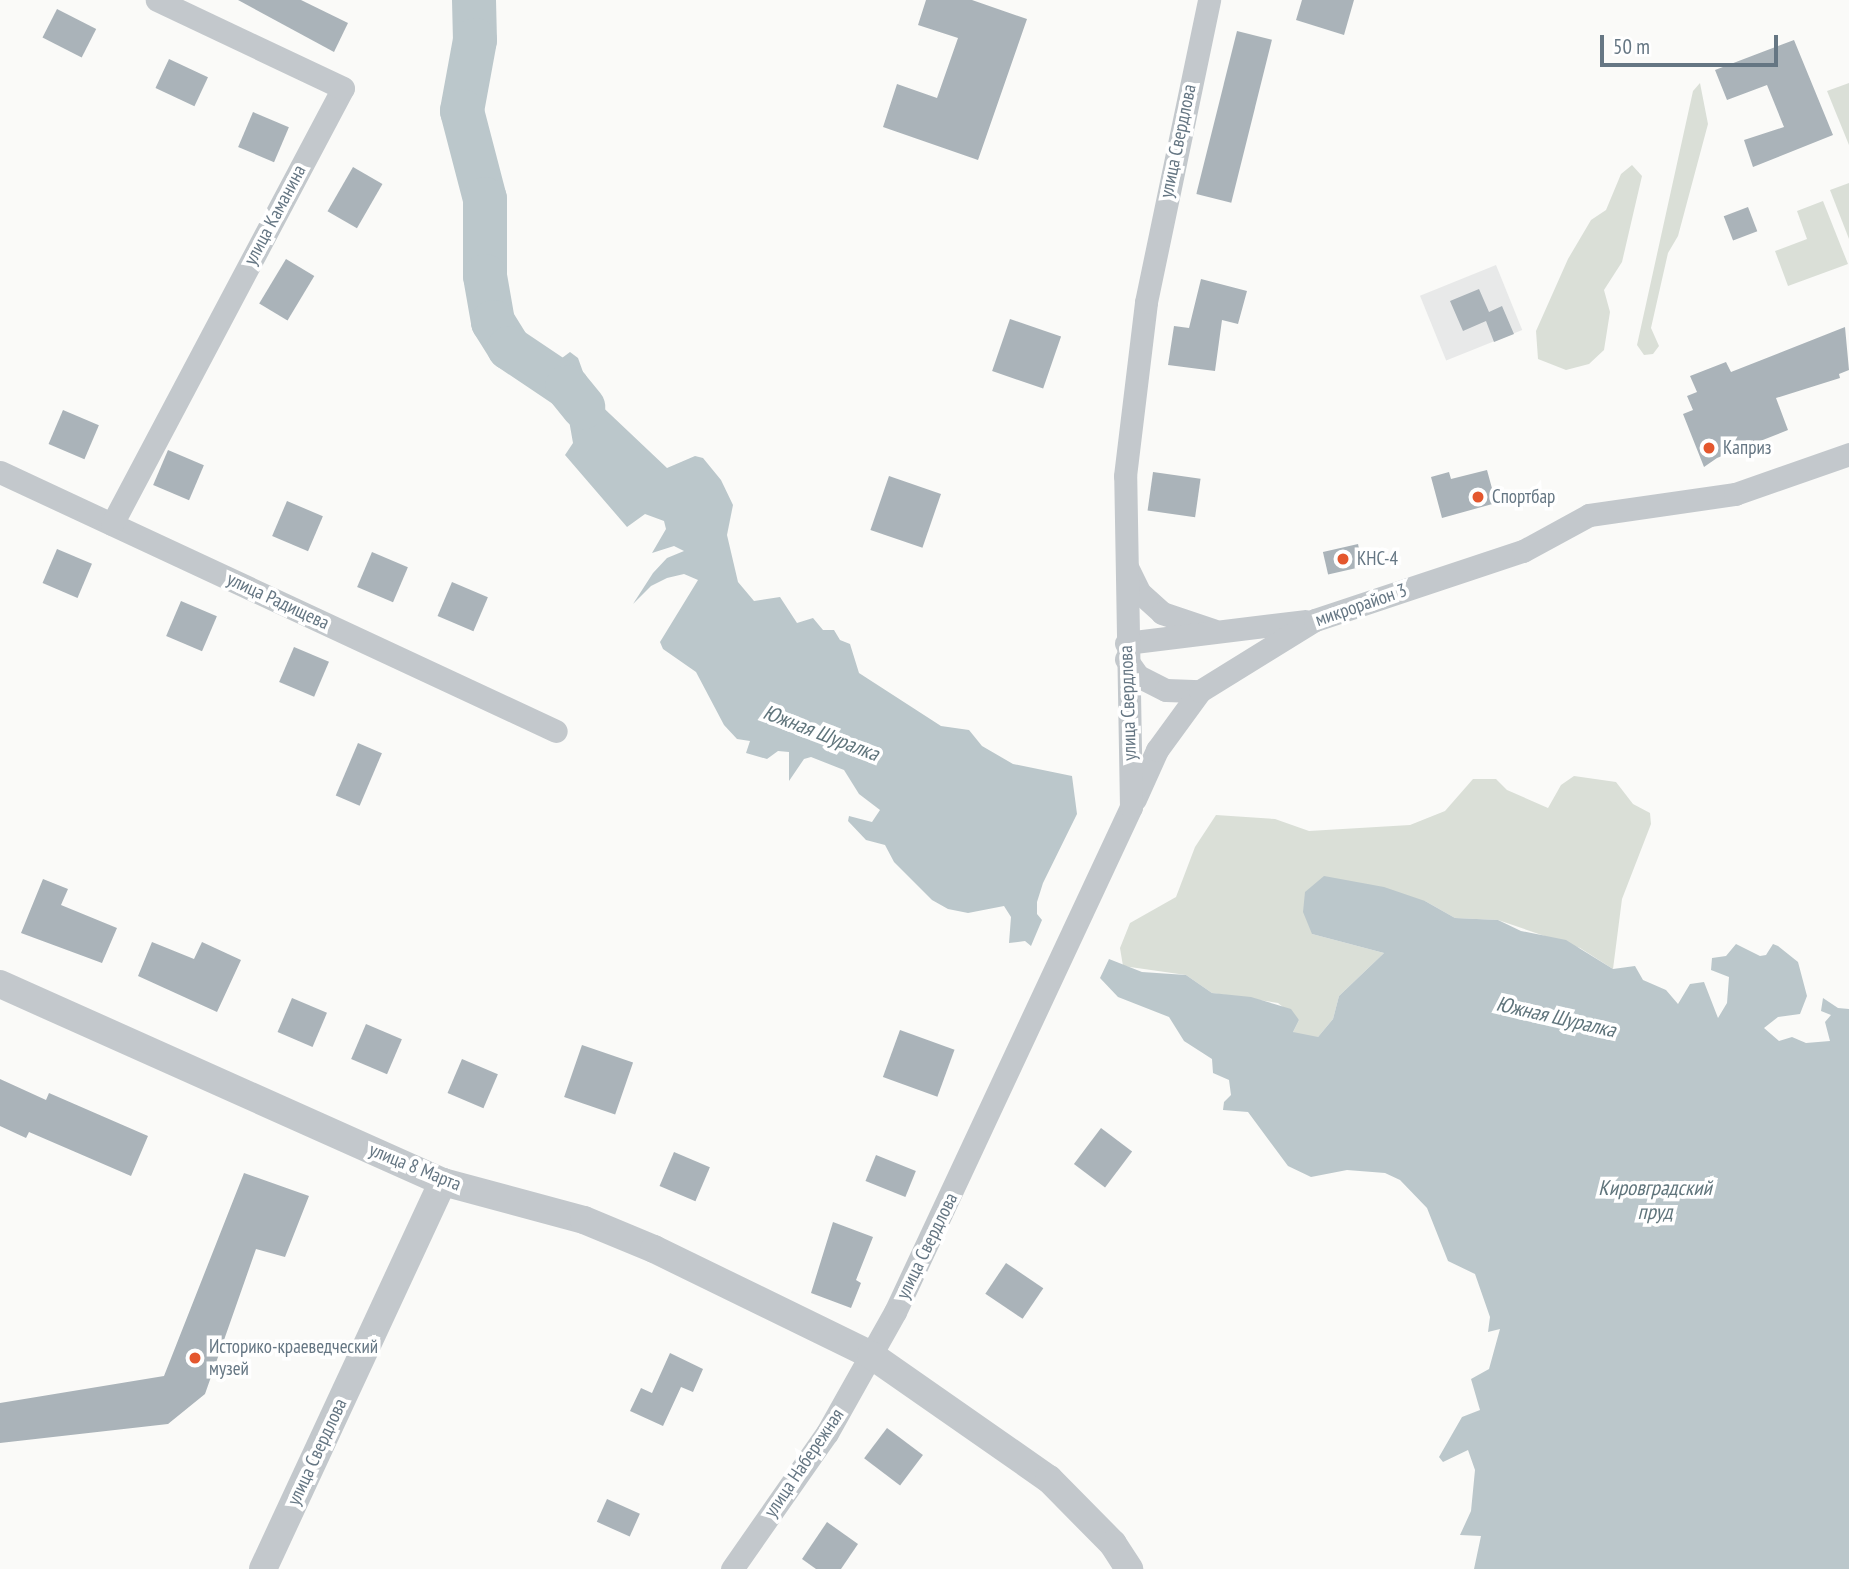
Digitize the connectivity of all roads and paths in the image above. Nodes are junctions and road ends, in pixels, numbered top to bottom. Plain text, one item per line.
1 (157, 0) edge
2 (1209, 0) edge
3 (1849, 454) edge
4 (0, 472) edge
5 (112, 524) junction
6 (1125, 562) junction
7 (1315, 620) junction
8 (1219, 632) junction
9 (1126, 651) junction
10 (1200, 691) junction
11 (556, 731) dead end
12 (1131, 807) junction
13 (0, 984) edge
14 (443, 1182) junction
15 (871, 1355) junction
16 (263, 1569) edge
17 (732, 1569) edge
18 (1129, 1569) edge

1 - 5 street, улица Каманина
2 - 6 street, улица Свердлова
3 - 7 street, микрорайон 3
4 - 5 street, улица Радищева
5 - 11 street, улица Радищева
6 - 8 street
6 - 9 street, улица Свердлова
7 - 8 street
7 - 10 street, микрорайон 3
8 - 9 street
9 - 10 street
9 - 12 street, улица Свердлова
10 - 12 street, микрорайон 3
12 - 15 street, улица Свердлова
13 - 14 street, улица 8 Марта
14 - 15 street, улица 8 Марта
14 - 16 street, улица Свердлова
15 - 17 street, улица Набережная
15 - 18 street, улица 8 Марта

